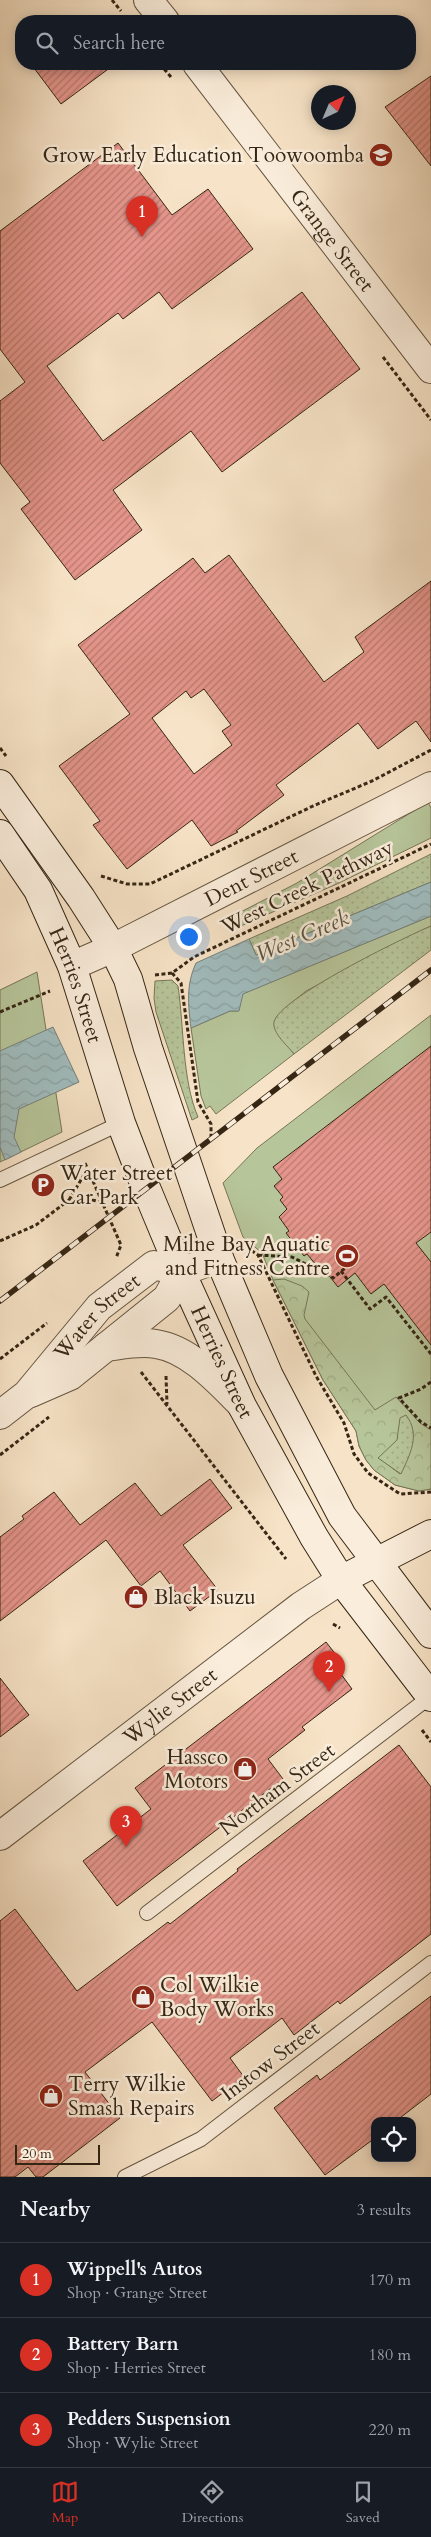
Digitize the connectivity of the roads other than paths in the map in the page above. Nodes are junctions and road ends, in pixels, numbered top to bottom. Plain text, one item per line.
1 (148, 0) edge
2 (160, 15) edge
3 (202, 70) edge
4 (431, 369) edge
5 (0, 784) edge
6 (431, 786) edge
7 (0, 834) edge
8 (114, 948) junction
9 (72, 966) junction
10 (121, 1123) junction
11 (0, 1180) edge
12 (230, 1251) junction
13 (181, 1272) junction
14 (106, 1347) junction
15 (27, 1394) junction
16 (242, 1406) junction
17 (0, 1415) edge
18 (431, 1534) edge
19 (377, 1562) junction
20 (342, 1580) junction
21 (431, 1634) edge
22 (431, 1696) edge
23 (0, 1836) edge
24 (147, 1914) dead end
25 (431, 1964) edge
26 (125, 2177) edge

1 - 2 main road
3 - 4 main road, Grange Street
5 - 8 main road, Herries Street
6 - 8 main road, Dent Street
7 - 9 main road, Herries Street
8 - 9 main road, Dent Street
8 - 12 main road, Herries Street
9 - 10 main road, Herries Street
10 - 11 lane
10 - 13 main road, Herries Street
12 - 13 main road
12 - 19 main road, Herries Street
13 - 14 main road, Water Street
13 - 15 main road, Water Street
13 - 16 main road, Herries Street
14 - 15 main road, Water Street
14 - 16 main road, Water Street
15 - 17 main road, Water Street
16 - 20 main road, Herries Street
18 - 19 main road, Wylie Street
19 - 20 main road, Wylie Street
19 - 21 main road, Herries Street
20 - 22 main road, Herries Street
20 - 23 main road, Wylie Street
22 - 24 lane, Northam Street
25 - 26 lane, Instow Street

